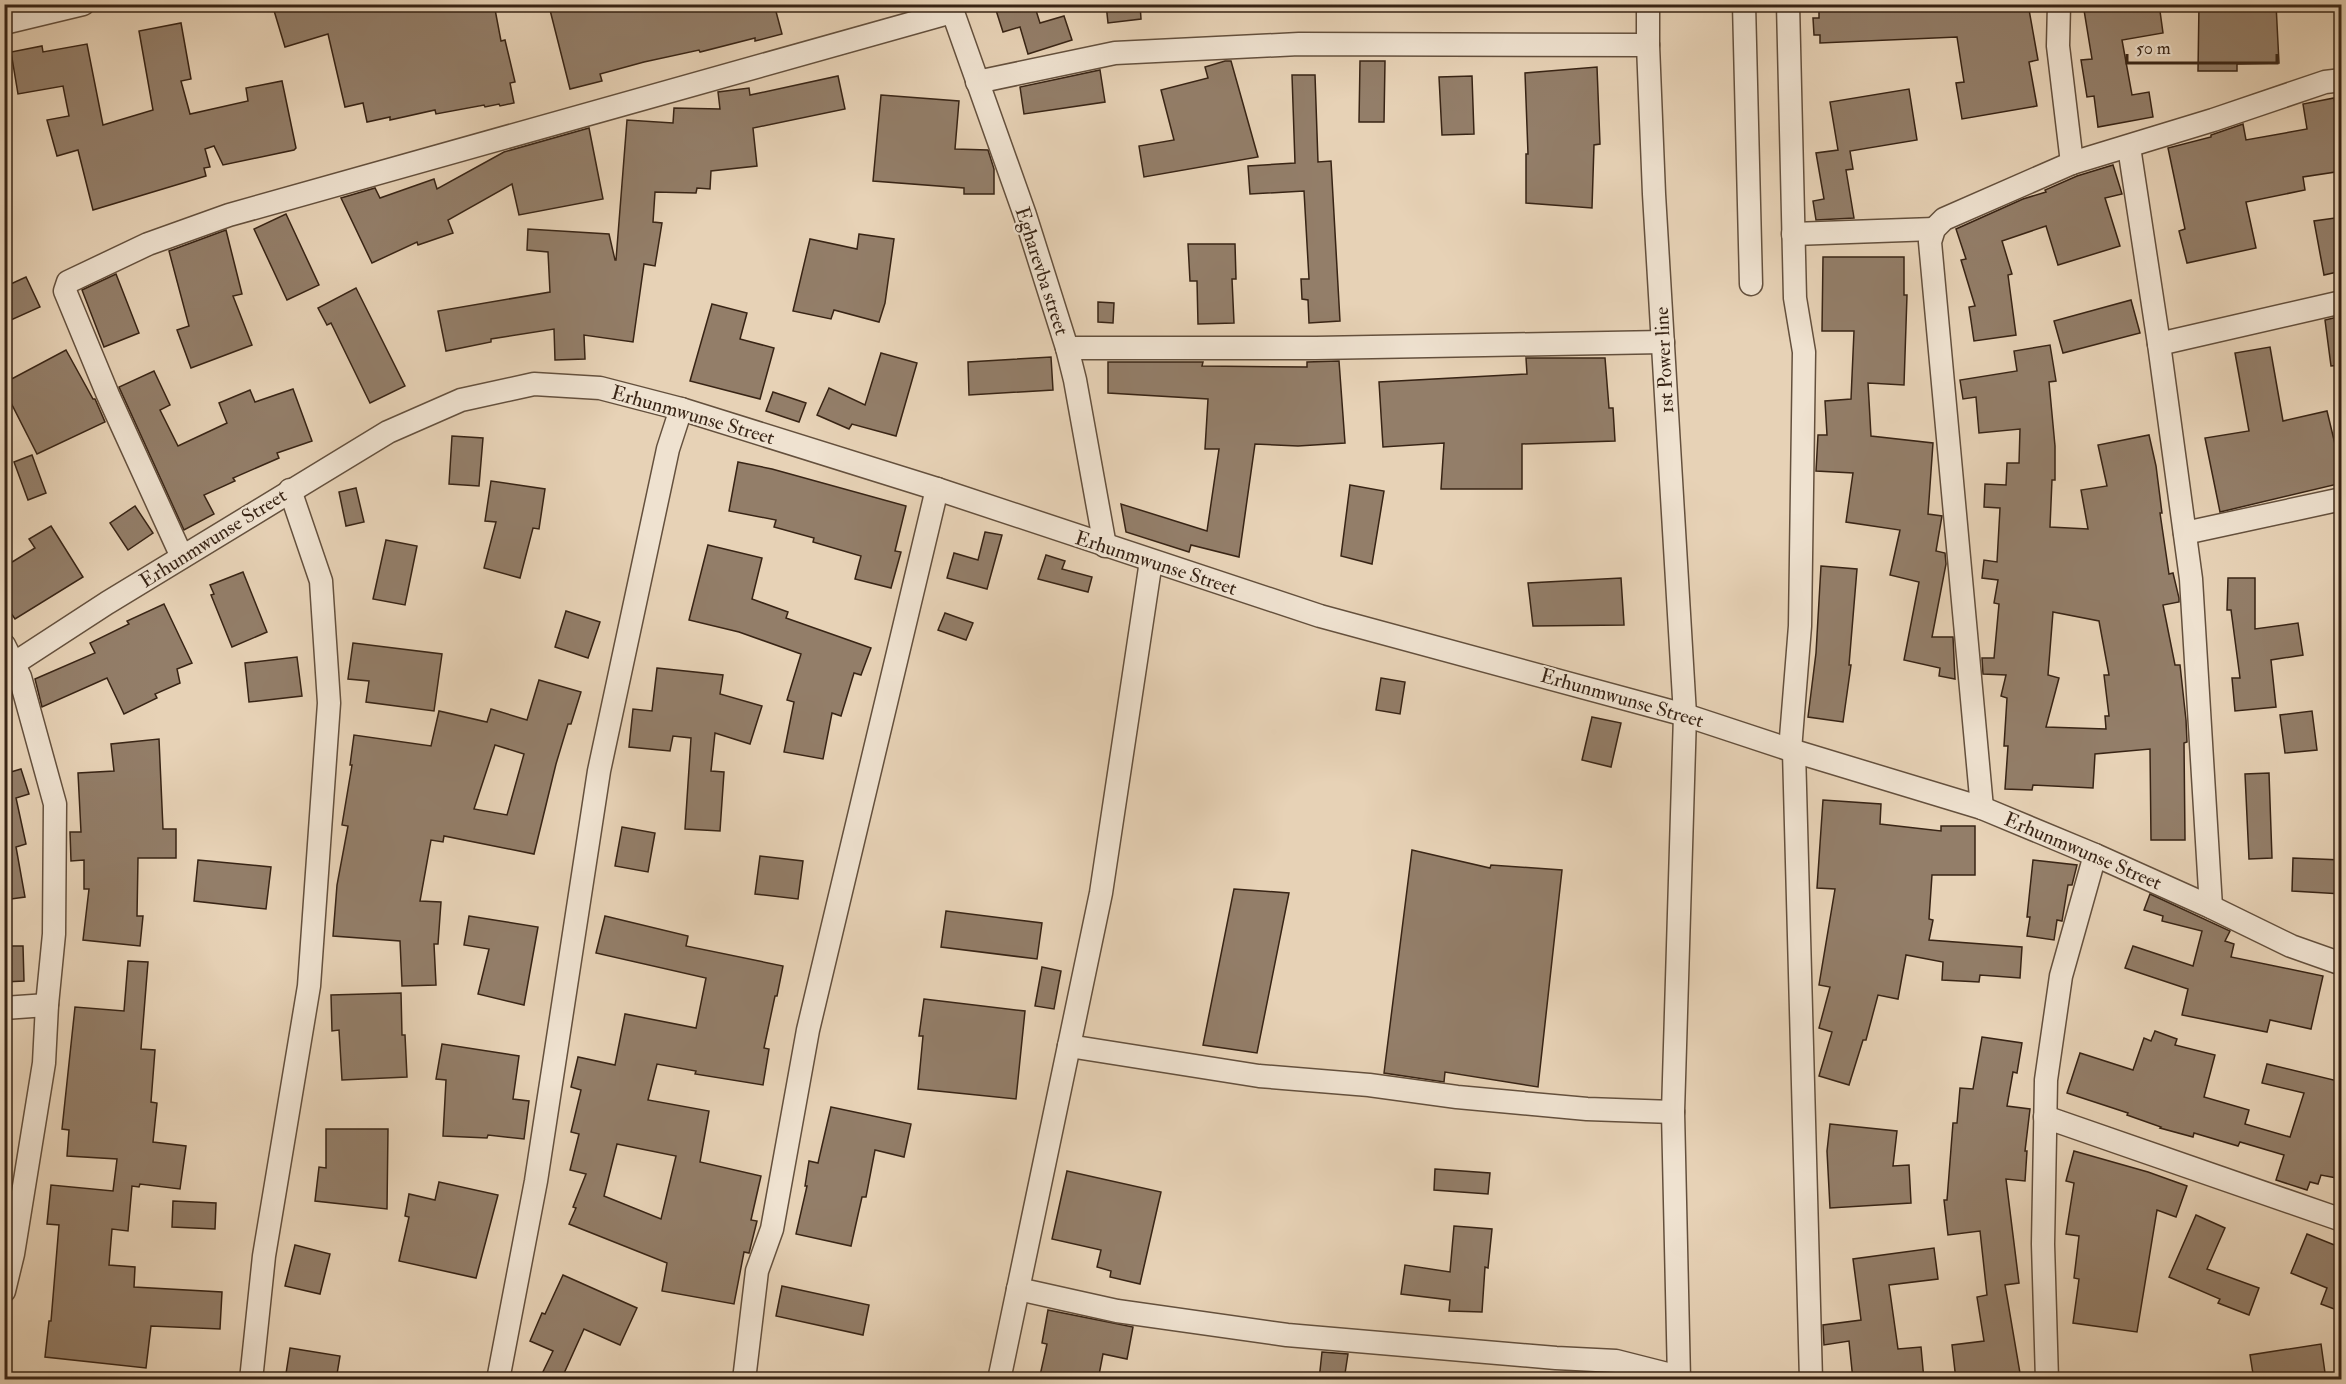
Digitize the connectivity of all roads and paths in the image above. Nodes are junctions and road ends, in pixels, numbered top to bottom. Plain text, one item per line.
1 (83, 4) edge
2 (1648, 4) edge
3 (1744, 4) edge
4 (1788, 4) edge
5 (2059, 4) edge
6 (951, 8) edge
7 (4, 23) edge
8 (1648, 45) junction
9 (2342, 80) edge
10 (977, 82) junction
11 (2129, 147) junction
12 (2072, 163) junction
13 (1934, 229) junction
14 (1793, 234) junction
15 (1751, 284) dead end
16 (2342, 302) edge
17 (1663, 342) junction
18 (2159, 344) junction
19 (1067, 348) junction
20 (681, 409) junction
21 (937, 489) junction
22 (290, 490) junction
23 (2342, 499) edge
24 (2185, 533) junction
25 (1105, 546) junction
26 (182, 557) junction
27 (1150, 561) junction
28 (8, 660) edge
29 (1685, 715) junction
30 (1792, 750) junction
31 (1982, 808) junction
32 (2095, 855) junction
33 (2211, 907) junction
34 (2342, 964) edge
35 (47, 1005) junction
36 (4, 1008) edge
37 (1069, 1046) junction
38 (1673, 1112) junction
39 (2045, 1117) junction
40 (2342, 1220) edge
41 (1018, 1289) junction
42 (4, 1291) edge
43 (1679, 1378) edge
44 (251, 1380) edge
45 (498, 1380) edge
46 (744, 1380) edge
47 (999, 1380) edge
48 (1811, 1380) edge
49 (2047, 1380) edge

1 - 7 street
2 - 8 street, 1st Power line
3 - 15 street
4 - 14 street
5 - 12 street
6 - 10 street, Egharevba street
6 - 26 street
8 - 10 street
8 - 17 street, 1st Power line
9 - 11 street
10 - 19 street, Egharevba street
11 - 12 street
11 - 18 street
12 - 13 street
13 - 14 street
13 - 31 street
14 - 30 street
16 - 18 street
17 - 19 street
17 - 29 street, 1st Power line
18 - 24 street
19 - 25 street, Egharevba street
20 - 21 street, Erhunmwunse Street
20 - 22 street, Erhunmwunse Street
20 - 45 street
21 - 25 street, Erhunmwunse Street
21 - 46 street
22 - 26 street, Erhunmwunse Street
22 - 44 street
23 - 24 street
24 - 33 street
25 - 27 street, Erhunmwunse Street
26 - 28 street, Erhunmwunse Street
27 - 29 street, Erhunmwunse Street
27 - 37 street
28 - 35 street
29 - 30 street, Erhunmwunse Street
29 - 38 street, 1st Power line
30 - 31 street, Erhunmwunse Street
30 - 48 street
31 - 32 street, Erhunmwunse Street
32 - 33 street, Erhunmwunse Street
32 - 39 street
33 - 34 street, Erhunmwunse Street
35 - 36 street
35 - 42 street
37 - 38 street
37 - 41 street
38 - 43 street, 1st Power line
39 - 40 street
39 - 49 street
41 - 43 street
41 - 47 street

